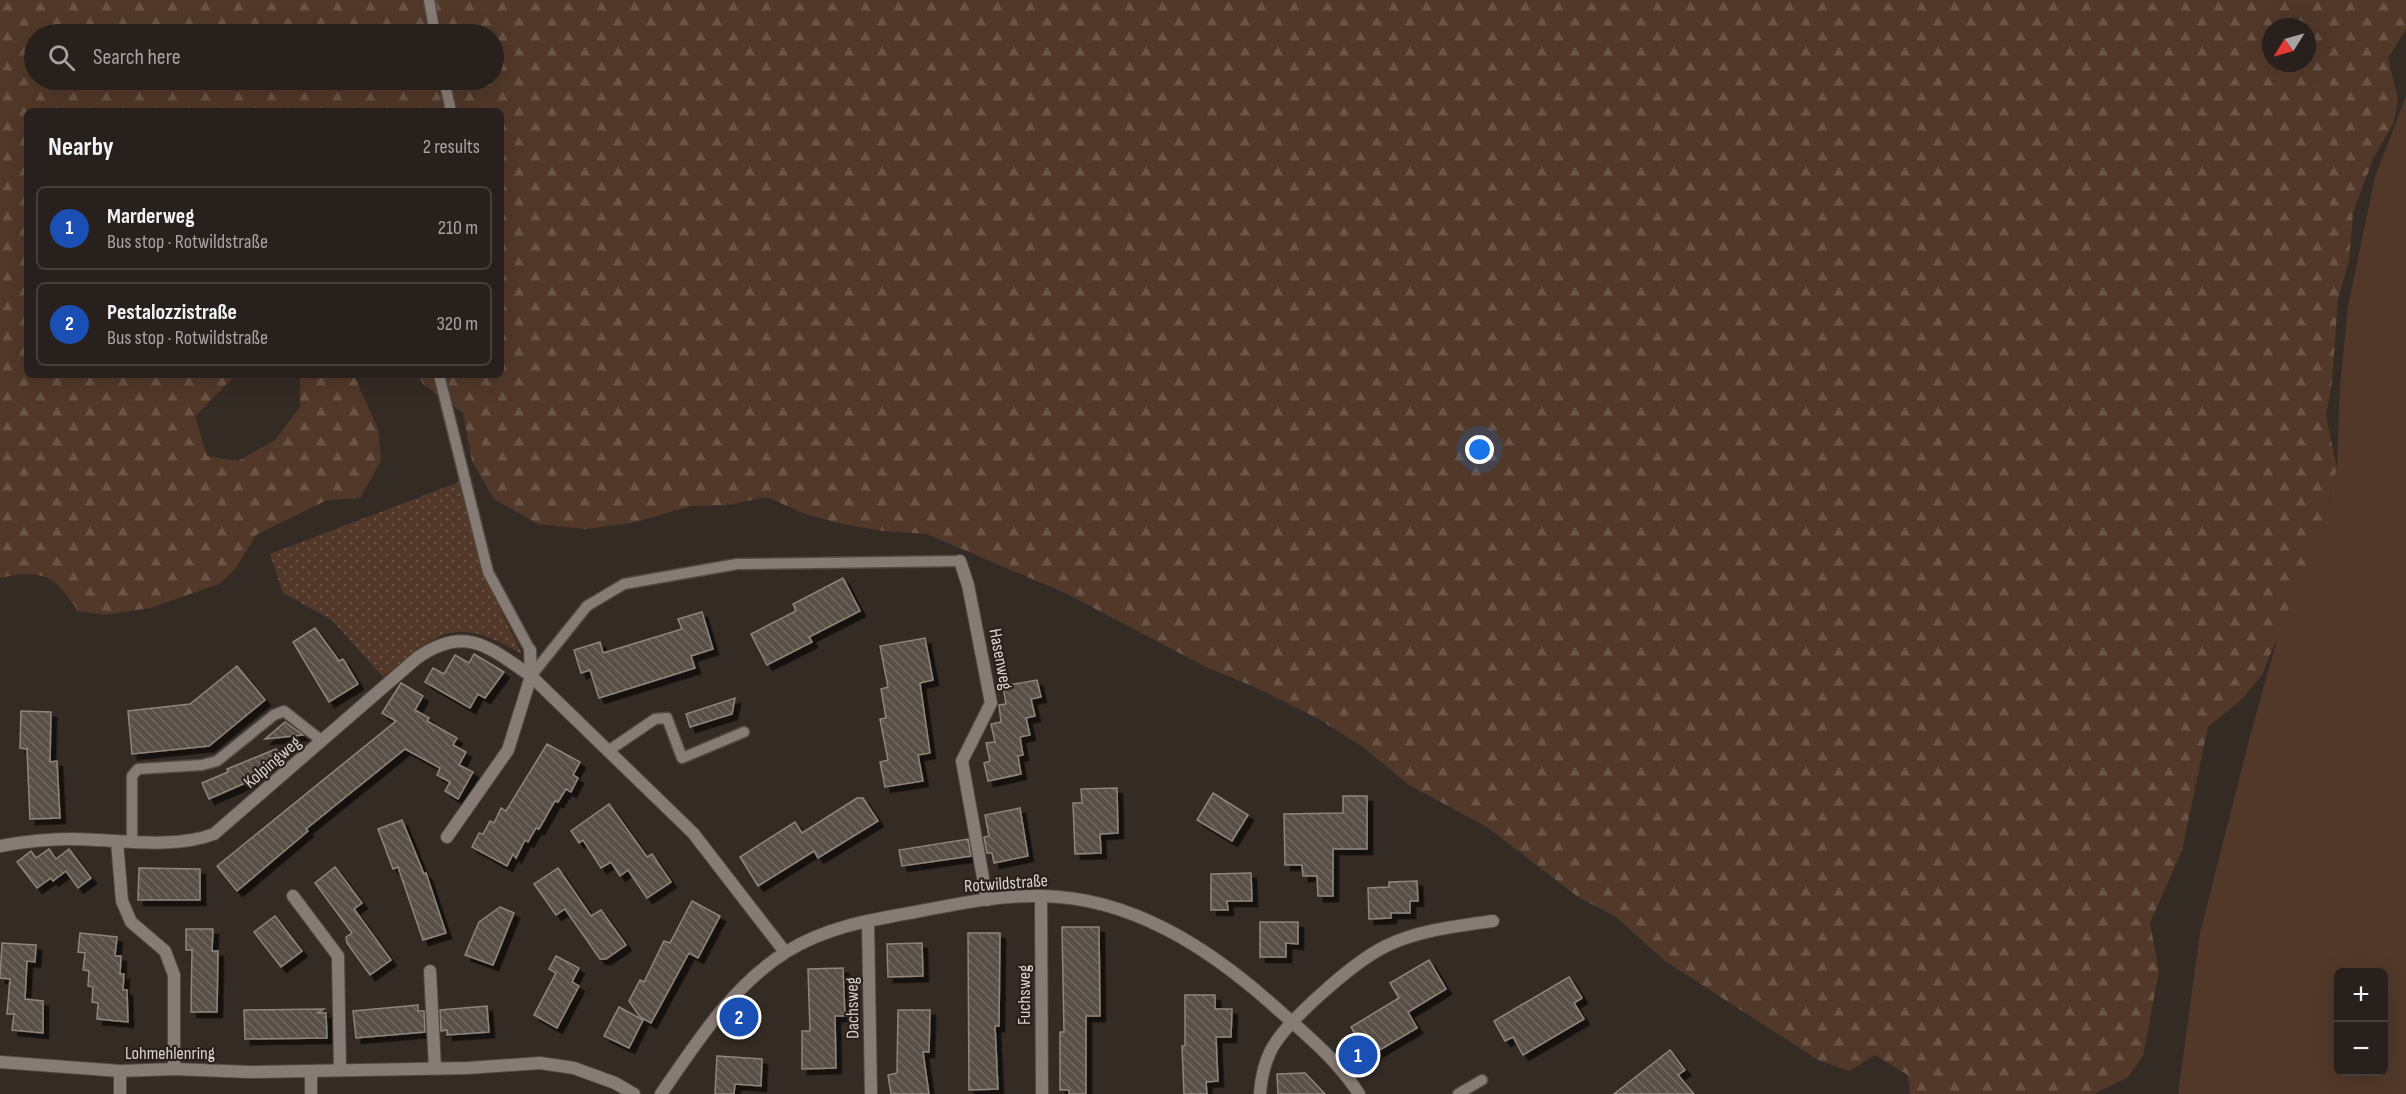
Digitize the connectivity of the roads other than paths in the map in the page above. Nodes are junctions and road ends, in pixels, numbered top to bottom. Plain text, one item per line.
1 (429, 0) edge
2 (433, 24) edge
3 (446, 90) edge
4 (450, 108) edge
5 (441, 378) edge
6 (960, 561) joint
7 (530, 650) joint
8 (531, 676) junction
9 (744, 732) dead end
10 (322, 741) junction
11 (608, 750) junction
12 (447, 837) dead end
13 (117, 842) junction
14 (132, 842) junction
15 (0, 846) edge
16 (293, 896) dead end
17 (1041, 896) junction
18 (987, 900) junction
19 (868, 921) junction
20 (1492, 921) dead end
21 (785, 952) junction
22 (430, 971) dead end
23 (1293, 1023) junction
24 (0, 1062) edge
25 (435, 1068) junction
26 (174, 1069) junction
27 (340, 1070) junction
28 (120, 1071) junction
29 (311, 1071) junction
30 (1482, 1080) dead end
31 (120, 1094) edge
32 (311, 1094) edge
33 (634, 1094) edge
34 (661, 1094) edge
35 (871, 1094) edge
36 (1042, 1094) edge
37 (1260, 1094) edge
38 (1359, 1094) edge
39 (1458, 1094) edge

1 - 2 lane
3 - 4 lane
5 - 7 lane
6 - 8 lane
6 - 18 street, Hasenweg
7 - 8 street
8 - 10 street, Kolpingweg
8 - 11 street, Kolpingweg
8 - 12 street
9 - 11 lane
10 - 14 street, Kolpingweg
10 - 14 lane
11 - 21 street, Kolpingweg
13 - 14 street, Kolpingweg
13 - 15 street, Kolpingweg
13 - 26 street
16 - 27 street
17 - 18 street, Rotwildstraße
17 - 23 street, Rotwildstraße
17 - 36 street, Fuchsweg
18 - 19 street, Rotwildstraße
19 - 21 street, Rotwildstraße
19 - 35 street, Dachsweg
20 - 23 street
21 - 34 street, Rotwildstraße
22 - 25 street
23 - 37 street
23 - 38 street, Rotwildstraße
24 - 28 street, Lohmehlenring
25 - 27 street, Lohmehlenring
25 - 33 street, Lohmehlenring
26 - 28 street, Lohmehlenring
26 - 29 street, Lohmehlenring
27 - 29 street, Lohmehlenring
28 - 31 street
29 - 32 street
30 - 39 lane

